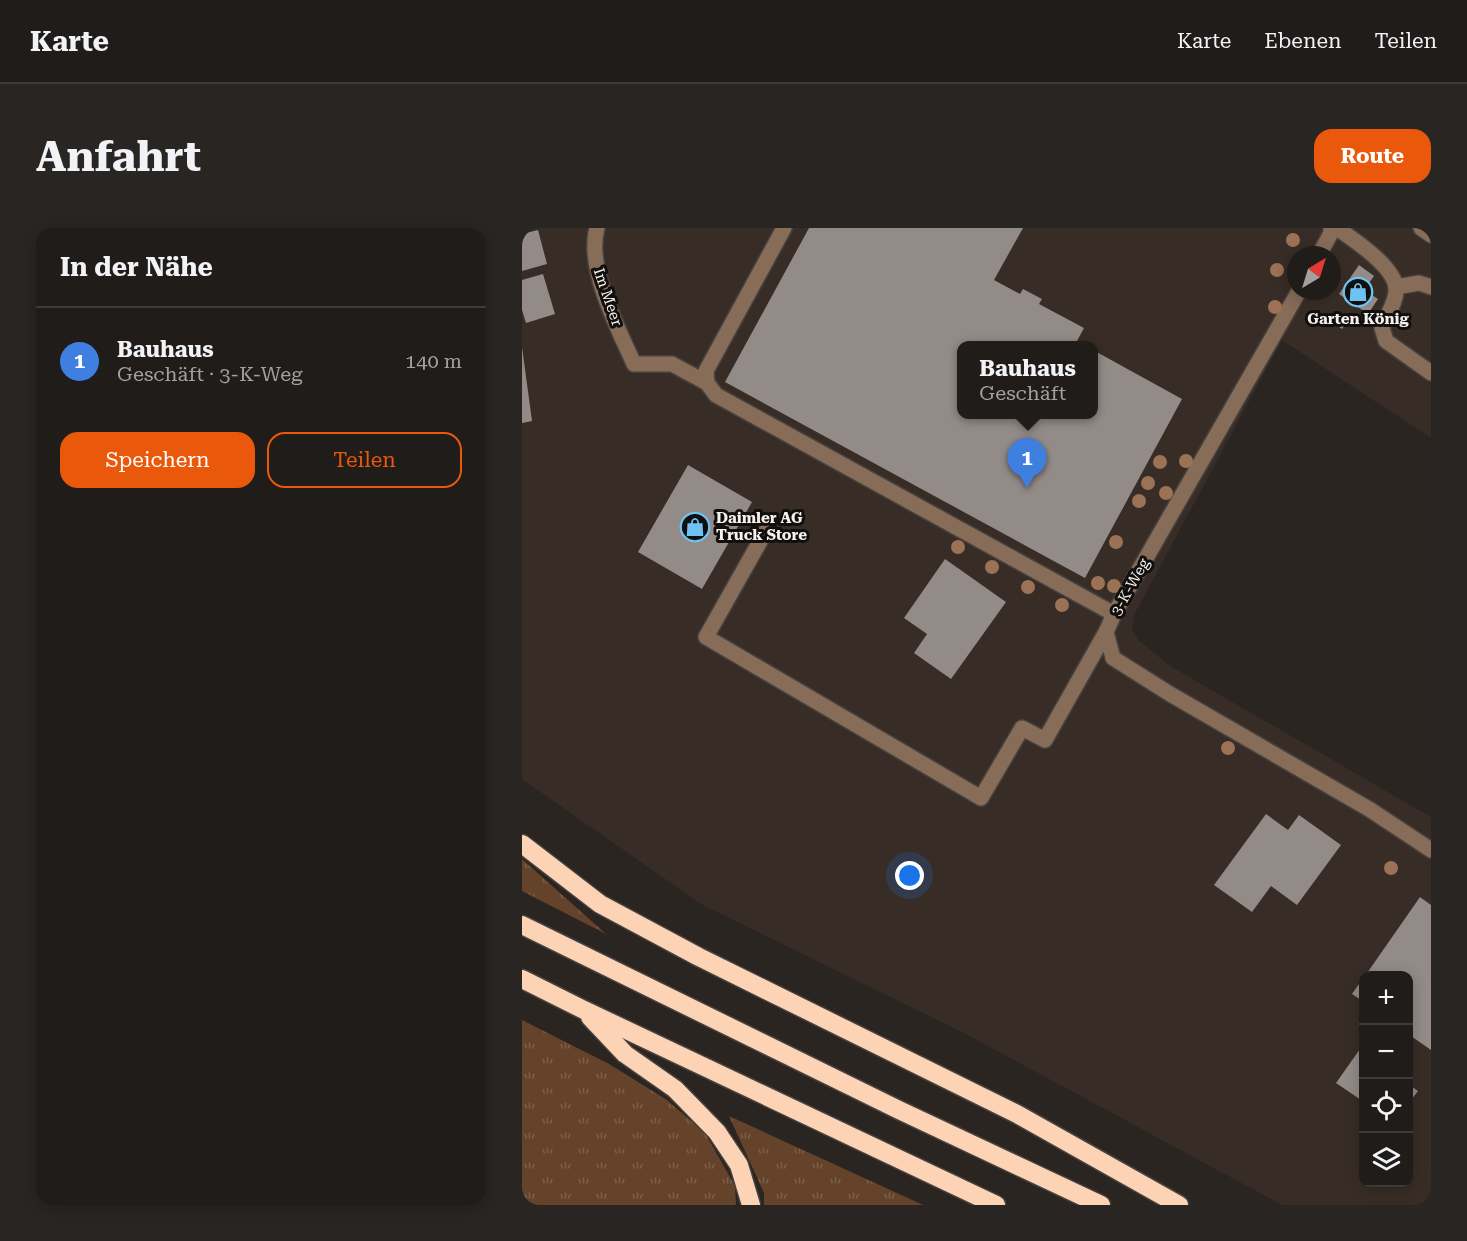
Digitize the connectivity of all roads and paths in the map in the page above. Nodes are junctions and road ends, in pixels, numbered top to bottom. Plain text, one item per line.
1 (597, 228) edge
2 (784, 228) edge
3 (1331, 228) edge
4 (1337, 228) edge
5 (1421, 228) edge
6 (1431, 235) edge
7 (1324, 246) edge
8 (1396, 287) junction
9 (1431, 287) edge
10 (1294, 300) edge
11 (1431, 373) edge
12 (707, 383) junction
13 (767, 529) dead end
14 (1114, 614) junction
15 (1106, 632) junction
16 (522, 844) edge
17 (1431, 850) edge
18 (522, 924) edge
19 (522, 979) edge
20 (582, 1009) junction
21 (752, 1205) edge
22 (996, 1205) edge
23 (1101, 1205) edge
24 (1179, 1205) edge

1 - 12 street, Im Meer
2 - 12 street
3 - 7 street
4 - 8 street
5 - 6 street
8 - 9 street
8 - 11 street
10 - 14 street, 3-K-Weg
12 - 14 street
13 - 15 street
14 - 15 street, 3-K-Weg
15 - 17 street, 3-K-Weg
16 - 24 highway
18 - 23 highway
19 - 20 highway
20 - 21 highway
20 - 22 highway

